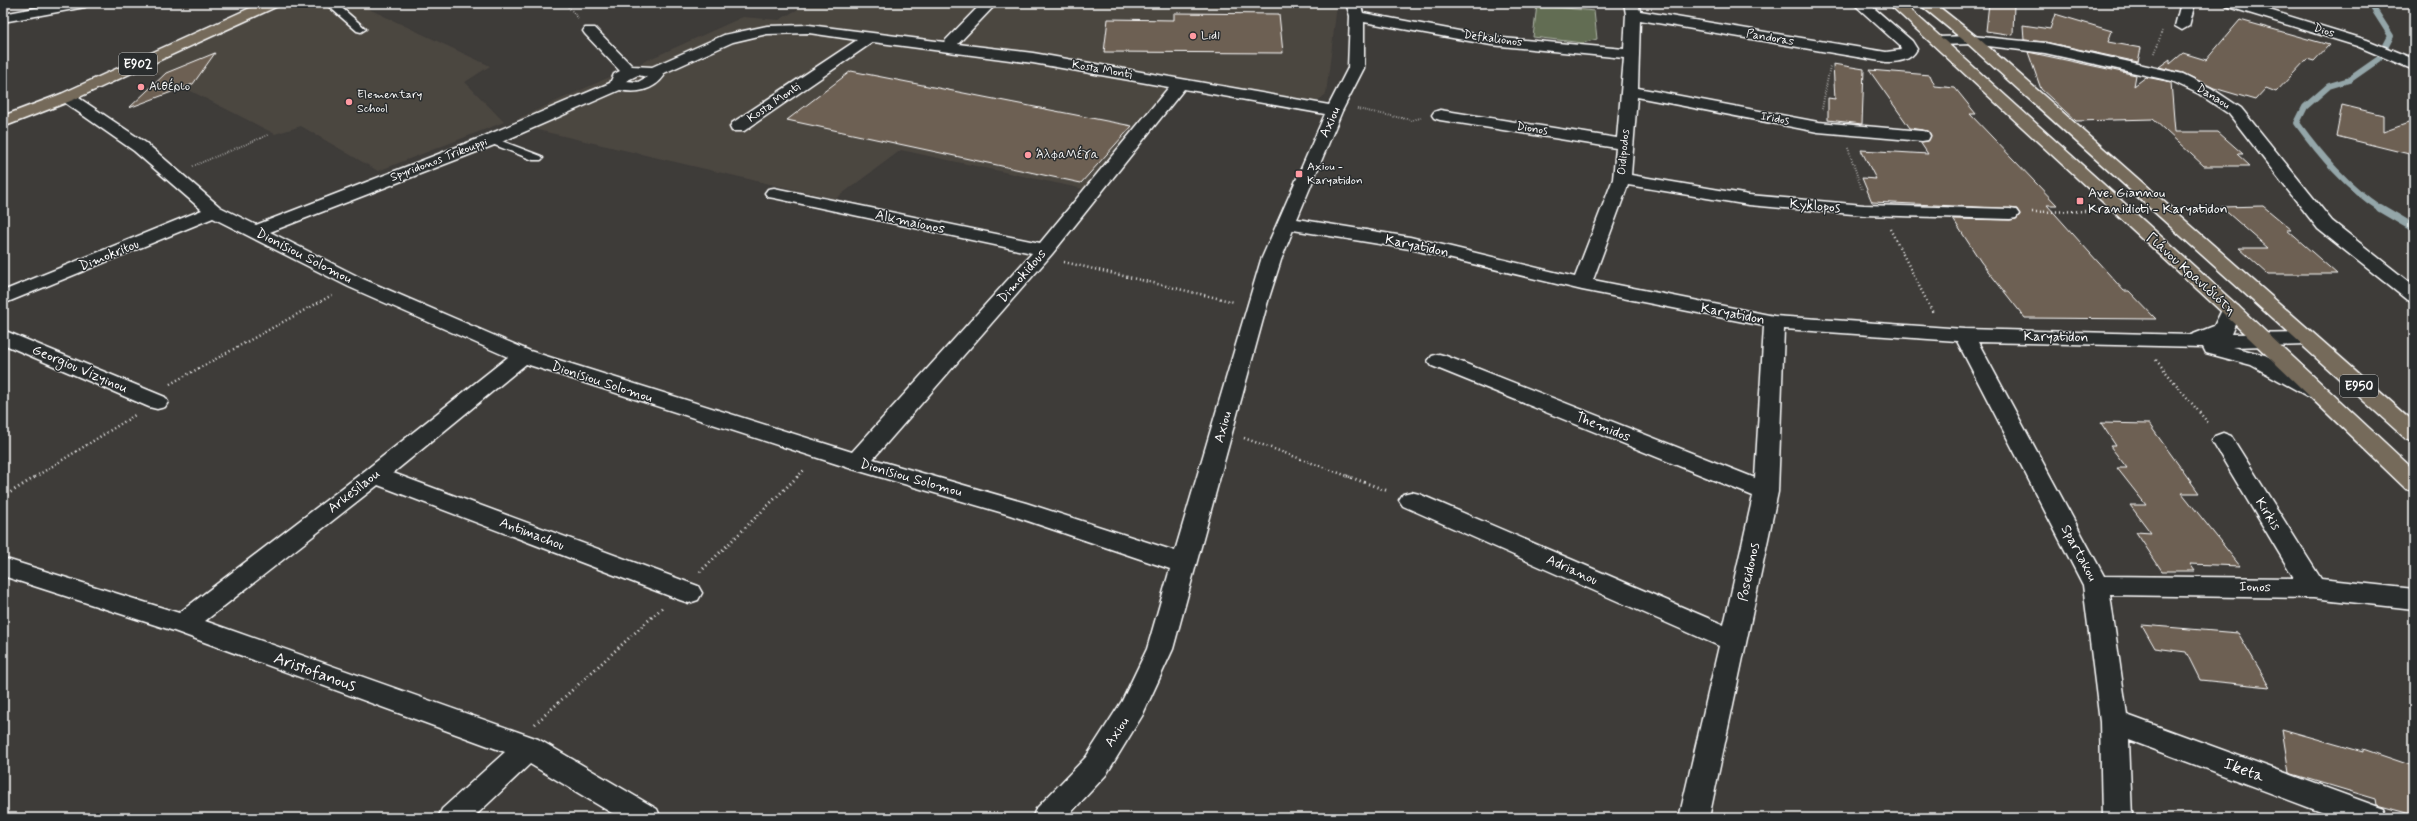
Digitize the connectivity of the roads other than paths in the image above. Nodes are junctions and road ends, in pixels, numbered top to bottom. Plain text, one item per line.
1 (85, 3) edge
2 (272, 3) edge
3 (330, 3) edge
4 (990, 3) edge
5 (1347, 3) edge
6 (1895, 3) edge
7 (1925, 3) edge
8 (2188, 3) edge
9 (2231, 3) edge
10 (1862, 5) dead end
11 (1632, 8) edge
12 (1355, 10) edge
13 (3, 18) edge
14 (2182, 26) road end
15 (361, 29) dead end
16 (590, 31) dead end
17 (869, 38) junction
18 (1972, 40) junction
19 (1937, 41) junction
20 (948, 46) junction
21 (1631, 54) junction
22 (2408, 62) edge
23 (625, 78) junction
24 (1180, 84) junction
25 (1630, 91) junction
26 (67, 97) junction
27 (1336, 108) junction
28 (1440, 115) road end
29 (3, 122) edge
30 (738, 127) dead end
31 (1922, 136) dead end
32 (491, 140) junction
33 (1624, 144) junction
34 (537, 158) dead end
35 (1622, 179) junction
36 (774, 193) dead end
37 (214, 211) junction
38 (2010, 214) road end
39 (1287, 223) junction
40 (257, 231) junction
41 (1043, 253) junction
42 (1582, 284) junction
43 (2414, 296) edge
44 (3, 298) edge
45 (2231, 310) junction
46 (1774, 322) junction
47 (1954, 334) junction
48 (3, 336) edge
49 (2305, 338) junction
50 (2262, 340) junction
51 (2187, 341) junction
52 (523, 356) junction
53 (1439, 361) dead end
54 (2315, 391) junction
55 (151, 400) road end
56 (2414, 434) edge
57 (2223, 441) road end
58 (857, 462) junction
59 (375, 475) junction
60 (2414, 484) edge
61 (1766, 492) junction
62 (1411, 500) road end
63 (1185, 564) junction
64 (3, 567) edge
65 (2096, 585) junction
66 (2314, 588) junction
67 (689, 593) dead end
68 (2414, 599) edge
69 (182, 624) junction
70 (1734, 641) junction
71 (2114, 722) junction
72 (528, 748) junction
73 (453, 818) edge
74 (646, 818) edge
75 (1047, 818) edge
76 (1694, 818) edge
77 (2117, 818) edge
78 (2373, 818) edge

1 - 13 street
2 - 26 main road, E902
3 - 15 lane
4 - 20 street
5 - 12 street
6 - 19 main road, Γιάνου Κρανιδιότη / E950
7 - 18 main road, Γιάνου Κρανιδιότη / E950
8 - 14 street
9 - 22 street, Dios
10 - 11 street, Pandoras
11 - 21 street, Oidipodos
12 - 21 street, Defkalionos
12 - 27 street, Axiou
16 - 23 street
17 - 20 street, Kosta Monti
17 - 23 street, Kosta Monti
17 - 30 street, Kosta Monti
18 - 19 street, Danaou
18 - 43 street, Danaou
18 - 49 main road, Γιάνου Κρανιδιότη / E950
19 - 45 main road, Γιάνου Κρανιδιότη / E950
20 - 24 street, Kosta Monti
21 - 25 street, Oidipodos
23 - 32 street, Spyridonos Trikouppi
24 - 27 street, Kosta Monti
24 - 41 street, Dimokidous
25 - 31 street, Iridos
25 - 33 street, Oidipodos
26 - 29 main road, E902
26 - 37 street, Dionisiou Solomou
27 - 39 street, Axiou
28 - 33 street, Dionos
32 - 34 lane
32 - 40 street, Spyridonos Trikouppi
33 - 35 street, Oidipodos
35 - 38 street, Kyklopos
35 - 42 street, Oidipodos
36 - 41 street, Alkmaionos
37 - 40 street, Dionisiou Solomou
37 - 44 street, Dimokritou
39 - 42 street, Karyatidon
39 - 63 street, Axiou
40 - 52 street, Dionisiou Solomou
41 - 58 street, Dimokidous
42 - 46 street, Karyatidon
45 - 50 main road, Γιάνου Κρανιδιότη / E950
45 - 51 street, Karyatidon
46 - 47 street, Karyatidon
46 - 61 street, Poseidonos
47 - 51 street, Karyatidon
47 - 65 street, Spartakou
48 - 55 street, Georgiou Vizyinou
49 - 50 street, Karyatidon
49 - 56 main road, Γιάνου Κρανιδιότη / E950
50 - 51 street, Karyatidon
50 - 54 main road, Γιάνου Κρανιδιότη / E950
51 - 54 street, Karyatidon
52 - 58 street, Dionisiou Solomou
52 - 59 street, Arkesilaou
53 - 61 street, Themidos
54 - 60 main road, Γιάνου Κρανιδιότη / E950
57 - 66 street, Kirkis
58 - 63 street, Dionisiou Solomou
59 - 67 street, Antimachou
59 - 69 street, Arkesilaou
61 - 70 street, Poseidonos
62 - 70 street, Adrianou
63 - 75 street, Axiou
64 - 69 street, Aristofanous
65 - 66 street, Ionos
65 - 71 street, Spartakou
66 - 68 street, Ionos
69 - 72 street, Aristofanous
70 - 76 street, Poseidonos
71 - 77 street, Spartakou
71 - 78 street, Iketa
72 - 73 street
72 - 74 street, Aristofanous

